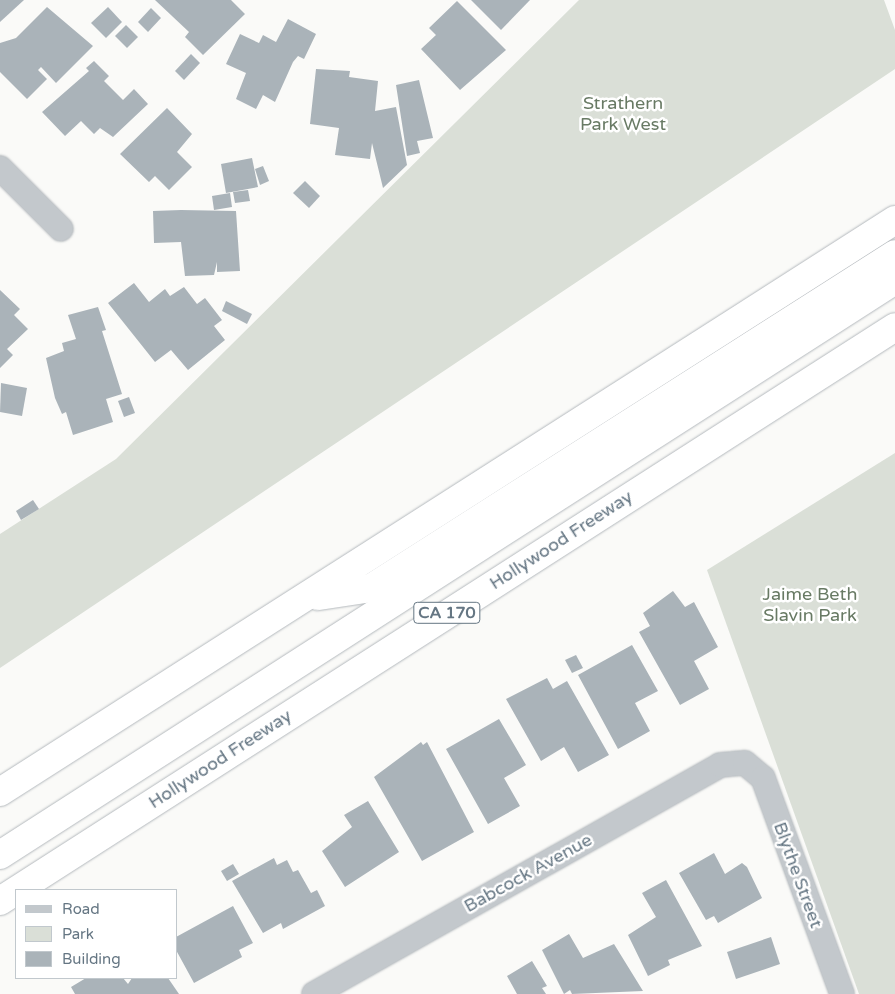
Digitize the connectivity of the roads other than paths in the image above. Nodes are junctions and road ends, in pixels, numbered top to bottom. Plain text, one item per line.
1 (0, 168) edge
2 (895, 220) edge
3 (61, 229) dead end
4 (895, 254) edge
5 (895, 280) edge
6 (895, 327) edge
7 (309, 597) junction
8 (745, 763) joint
9 (0, 792) edge
10 (0, 855) edge
11 (19, 889) edge
12 (15, 891) edge
13 (0, 901) edge
14 (314, 994) edge
15 (842, 994) edge

1 - 3 street
2 - 7 highway
4 - 7 highway
5 - 10 highway
6 - 11 highway, Hollywood Freeway / CA 170
7 - 9 highway
8 - 14 street, Babcock Avenue
8 - 15 street, Blythe Street
12 - 13 highway, Hollywood Freeway / CA 170

